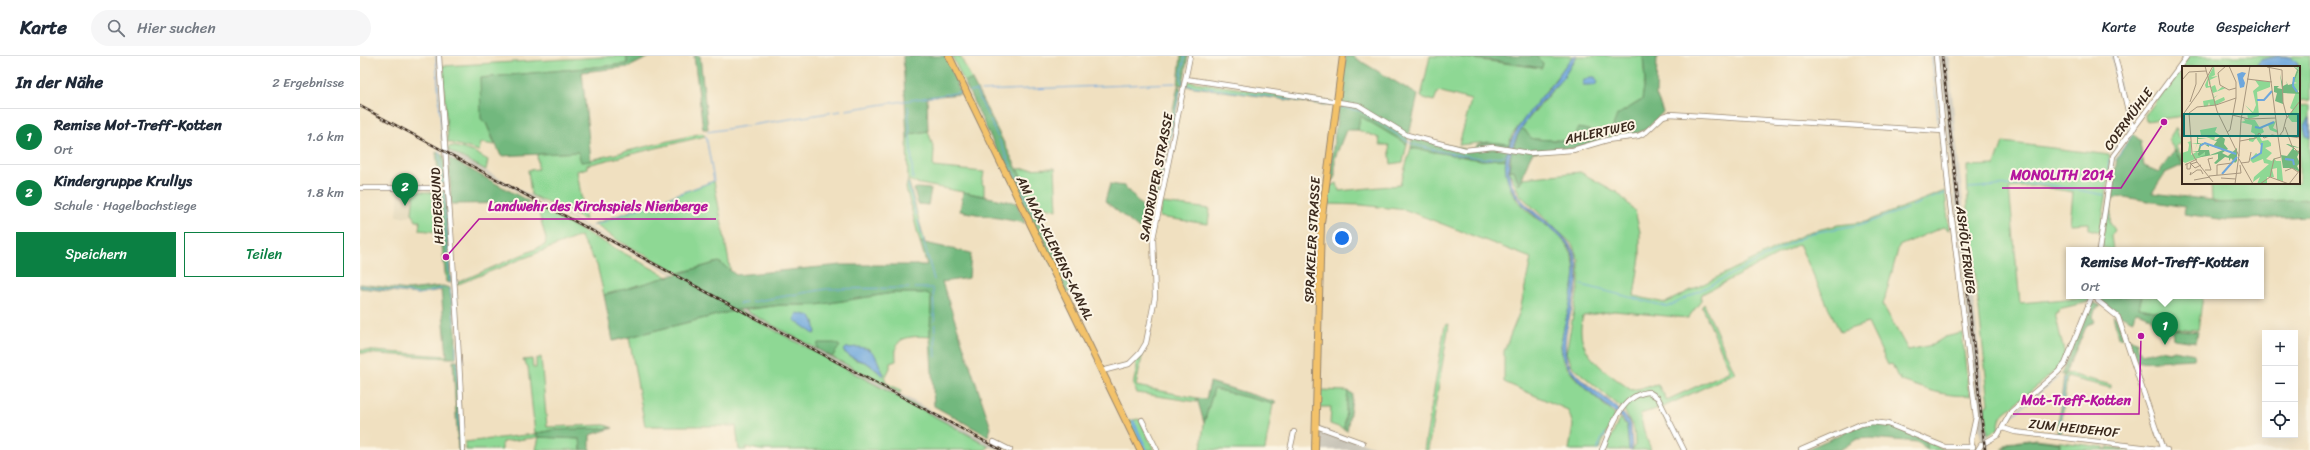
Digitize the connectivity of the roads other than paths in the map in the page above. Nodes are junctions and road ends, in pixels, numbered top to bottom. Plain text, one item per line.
1 (439, 56) edge
2 (949, 56) edge
3 (1190, 56) edge
4 (1343, 56) edge
5 (1936, 56) edge
6 (2115, 56) edge
7 (2187, 56) edge
8 (1186, 83) junction
9 (1337, 101) junction
10 (2134, 128) junction
11 (1943, 131) junction
12 (360, 188) edge
13 (447, 188) junction
14 (2100, 247) edge
15 (2090, 301) joint
16 (2098, 301) joint
17 (1102, 371) junction
18 (1142, 420) dead end
19 (1316, 426) junction
20 (2003, 428) junction
21 (1294, 432) dead end
22 (994, 442) dead end
23 (1363, 443) dead end
24 (1972, 446) junction
25 (1978, 449) edge
26 (463, 450) edge
27 (1010, 450) edge
28 (1140, 450) edge
29 (1157, 450) edge
30 (1290, 450) edge
31 (1315, 450) edge
32 (1602, 450) edge
33 (1684, 450) edge
34 (1801, 450) edge
35 (2164, 450) edge

1 - 13 street, HEIDEGRUND
2 - 17 main road, AM MAX-KLEMENS-KANAL
3 - 8 street, SANDRUPER STRASSE
4 - 9 main road, SPRAKELER STRASSE
5 - 11 street, ASHÖLTERWEG
6 - 10 street
7 - 10 street, COERMÜHLE
8 - 9 street, AHLERTWEG
8 - 17 street, SANDRUPER STRASSE
9 - 11 street, AHLERTWEG
9 - 19 main road, SPRAKELER STRASSE
10 - 14 street, COERMÜHLE
11 - 24 street, ASHÖLTERWEG
12 - 13 street
13 - 26 street, HEIDEGRUND
15 - 16 street
15 - 20 street
16 - 35 street
17 - 28 main road, AM MAX-KLEMENS-KANAL
18 - 29 street
19 - 23 street
19 - 31 main road, SPRAKELER STRASSE
20 - 25 street
20 - 35 street, ZUM HEIDEHOF
21 - 30 street
22 - 27 street
24 - 25 street
24 - 34 street
32 - 33 street

